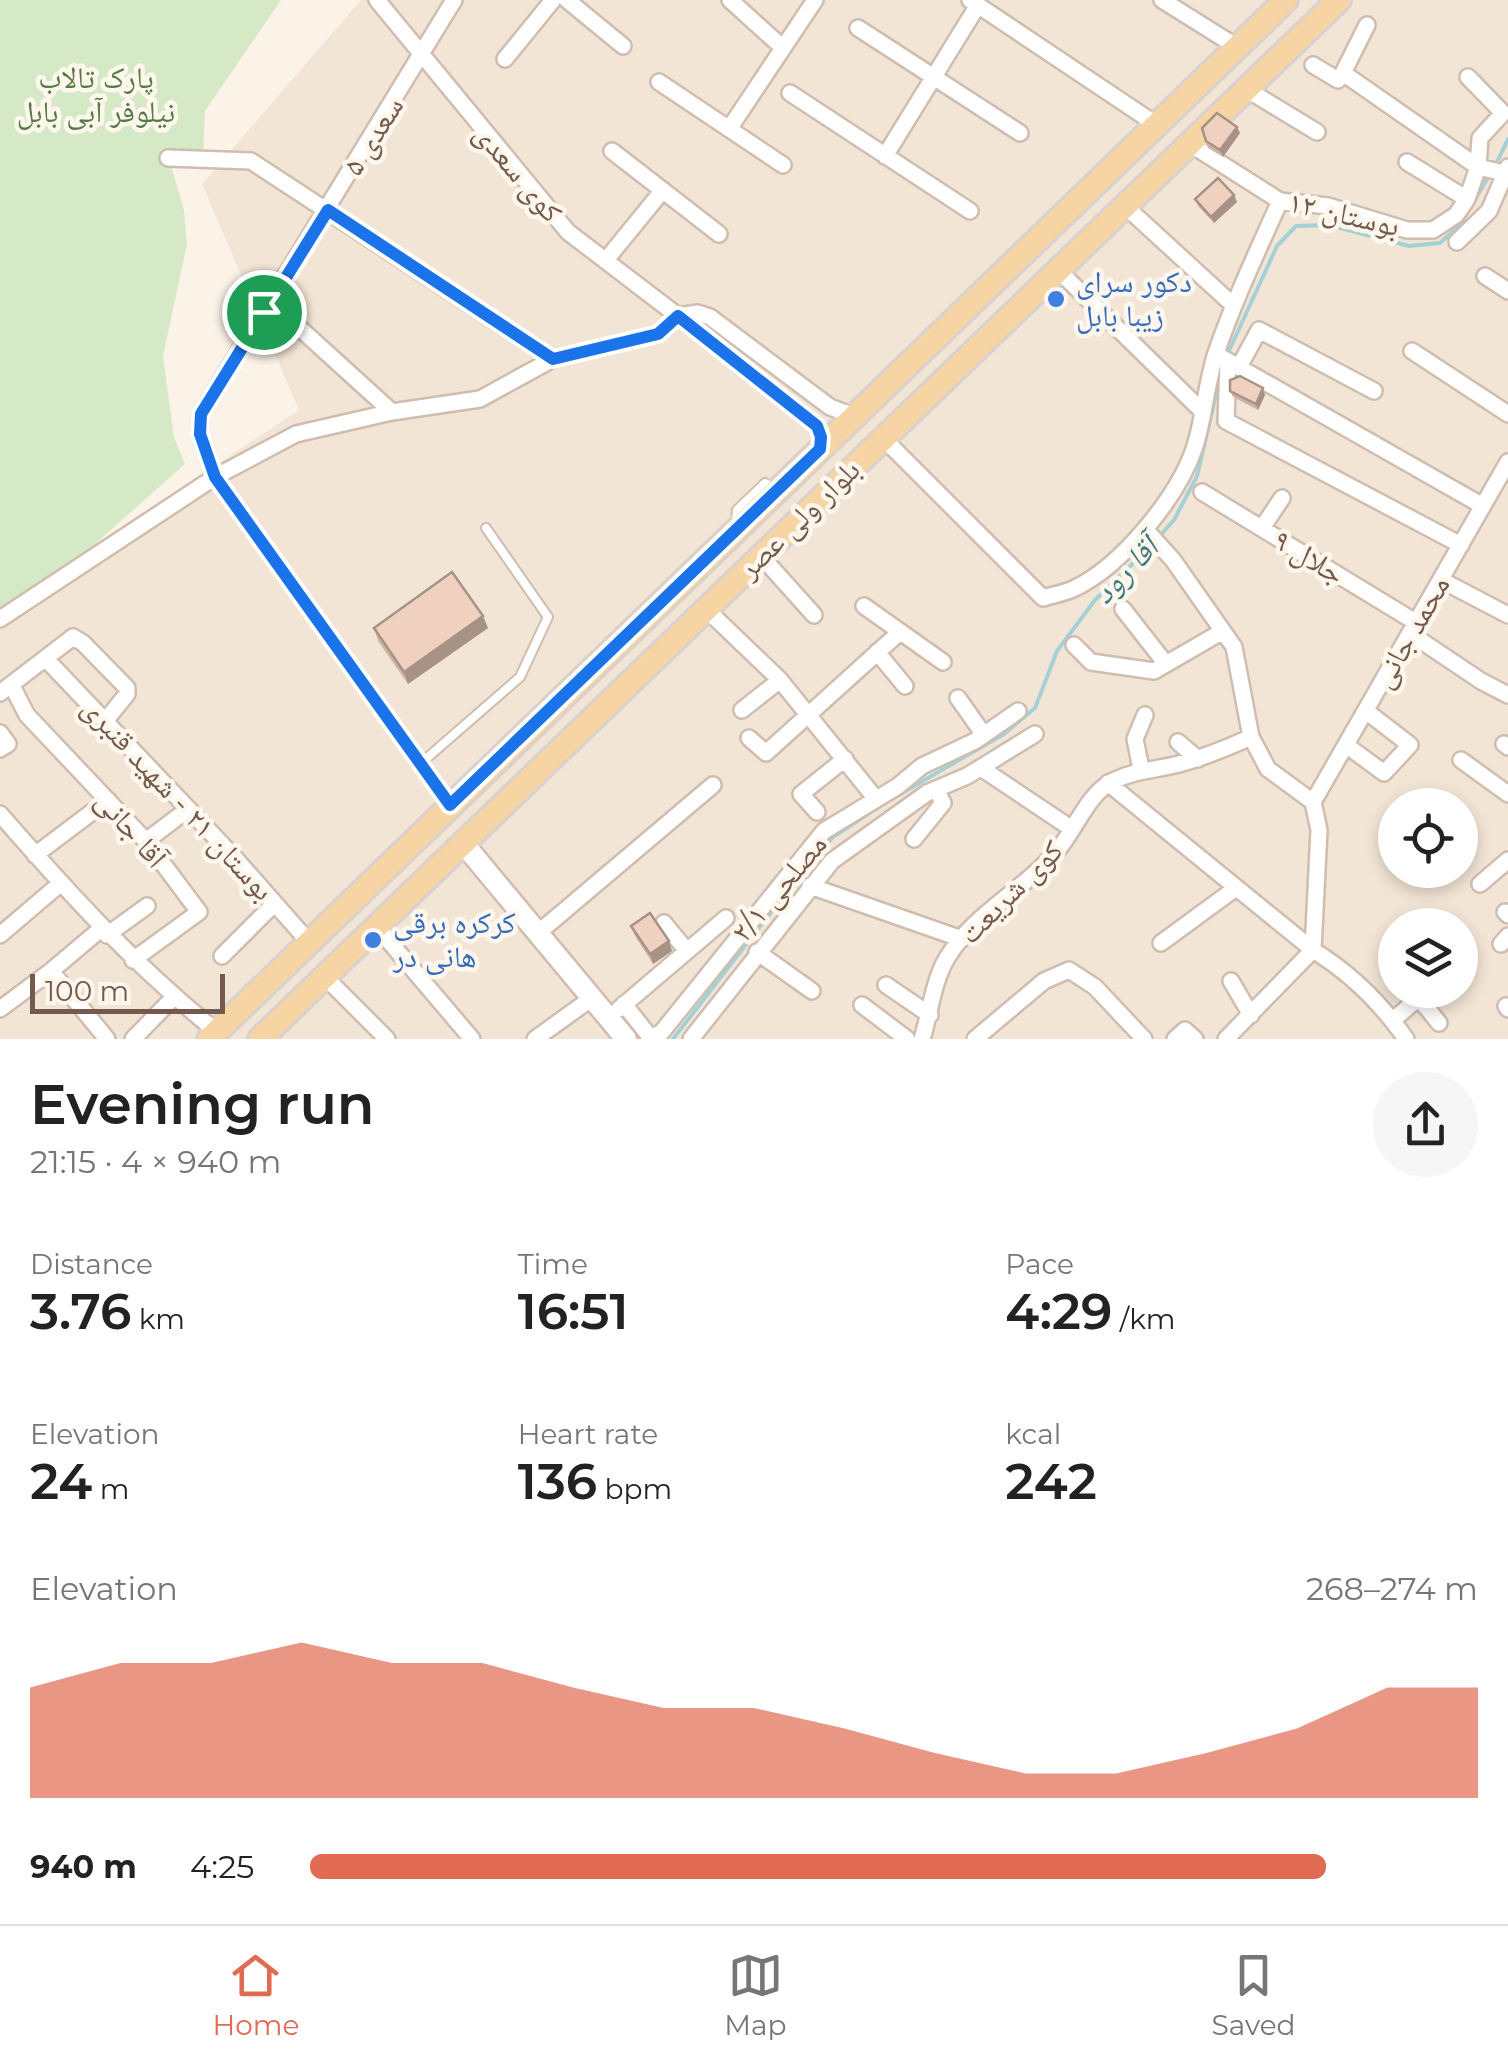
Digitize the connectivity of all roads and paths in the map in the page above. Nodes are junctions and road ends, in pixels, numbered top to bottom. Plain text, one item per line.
1 (376, 0) edge
2 (454, 0) edge
3 (552, 0) edge
4 (566, 0) edge
5 (730, 0) edge
6 (815, 0) edge
7 (1162, 0) edge
8 (1286, 0) edge
9 (1339, 0) edge
10 (974, 3) edge
11 (1367, 25) dead end
12 (858, 28) dead end
13 (623, 46) dead end
14 (783, 48) junction
15 (1237, 48) junction
16 (422, 58) junction
17 (505, 58) dead end
18 (1313, 65) dead end
19 (1343, 72) junction
20 (933, 77) junction
21 (1468, 77) dead end
22 (660, 82) dead end
23 (1246, 89) junction
24 (790, 92) dead end
25 (1157, 124) junction
26 (730, 129) junction
27 (1317, 132) dead end
28 (1020, 133) dead end
29 (1190, 144) junction
30 (612, 152) dead end
31 (885, 156) junction
32 (168, 158) dead end
33 (1407, 162) dead end
34 (783, 165) dead end
35 (1478, 167) junction
36 (1507, 171) edge
37 (663, 190) junction
38 (1467, 199) junction
39 (1280, 200) junction
40 (1124, 206) junction
41 (328, 210) junction
42 (970, 211) dead end
43 (719, 234) dead end
44 (1457, 242) dead end
45 (606, 260) junction
46 (1058, 270) junction
47 (1485, 276) dead end
48 (1508, 291) edge
49 (1233, 305) junction
50 (678, 316) junction
51 (294, 323) dead end
52 (1412, 351) dead end
53 (553, 359) junction
54 (1228, 361) junction
55 (1374, 391) dead end
56 (1202, 411) junction
57 (392, 412) junction
58 (1508, 414) edge
59 (854, 416) junction
60 (883, 438) junction
61 (820, 449) junction
62 (1508, 462) edge
63 (215, 477) junction
64 (1503, 478) edge
65 (1202, 492) dead end
66 (1282, 498) dead end
67 (1483, 506) junction
68 (486, 528) dead end
69 (1262, 528) junction
70 (1145, 530) junction
71 (1461, 545) junction
72 (761, 556) junction
73 (1441, 580) junction
74 (864, 606) dead end
75 (706, 609) junction
76 (1123, 609) dead end
77 (814, 614) dead end
78 (1508, 615) edge
79 (0, 620) edge
80 (1414, 628) junction
81 (1223, 631) junction
82 (900, 632) junction
83 (1074, 646) dead end
84 (878, 652) junction
85 (46, 659) junction
86 (942, 662) dead end
87 (1166, 664) junction
88 (780, 680) junction
89 (904, 686) dead end
90 (6, 689) edge
91 (1508, 695) edge
92 (958, 698) dead end
93 (993, 705) dead end
94 (742, 710) dead end
95 (1018, 711) dead end
96 (1366, 711) junction
97 (810, 714) junction
98 (1145, 715) dead end
99 (542, 717) junction
100 (106, 720) junction
101 (1003, 721) junction
102 (0, 734) edge
103 (1034, 734) dead end
104 (984, 735) junction
105 (1251, 737) junction
106 (749, 738) dead end
107 (1178, 742) dead end
108 (566, 743) junction
109 (1346, 745) junction
110 (0, 749) edge
111 (845, 759) junction
112 (1198, 759) junction
113 (1461, 760) dead end
114 (420, 764) junction
115 (981, 768) junction
116 (1141, 769) junction
117 (1108, 783) junction
118 (714, 785) dead end
119 (1505, 785) edge
120 (936, 790) junction
121 (876, 798) junction
122 (108, 800) junction
123 (1313, 802) junction
124 (450, 805) junction
125 (187, 810) junction
126 (816, 812) dead end
127 (0, 814) edge
128 (1072, 829) junction
129 (914, 839) dead end
130 (146, 840) junction
131 (463, 842) junction
132 (35, 854) junction
133 (1508, 860) edge
134 (61, 884) junction
135 (1480, 884) dead end
136 (810, 886) junction
137 (1236, 888) junction
138 (274, 904) junction
139 (147, 906) dead end
140 (726, 918) dead end
141 (664, 923) dead end
142 (376, 926) junction
143 (104, 932) junction
144 (538, 933) junction
145 (0, 936) edge
146 (962, 939) junction
147 (308, 941) junction
148 (1161, 943) dead end
149 (1313, 950) junction
150 (686, 951) junction
151 (758, 952) junction
152 (222, 956) dead end
153 (134, 960) junction
154 (51, 971) junction
155 (324, 976) junction
156 (1231, 981) dead end
157 (886, 985) dead end
158 (812, 991) dead end
159 (174, 998) junction
160 (592, 998) junction
161 (862, 1005) dead end
162 (1407, 1008) edge
163 (1431, 1008) edge
164 (0, 1009) edge
165 (616, 1011) junction
166 (930, 1014) junction
167 (1251, 1015) junction
168 (1393, 1020) junction
169 (1439, 1023) dead end
170 (212, 1035) edge
171 (107, 1039) edge
172 (133, 1039) edge
173 (260, 1039) edge
174 (386, 1039) edge
175 (472, 1039) edge
176 (535, 1039) edge
177 (626, 1039) edge
178 (691, 1039) edge
179 (907, 1039) edge
180 (922, 1039) edge
181 (976, 1039) edge
182 (1144, 1039) edge
183 (1176, 1039) edge
184 (1195, 1039) edge
185 (1226, 1039) edge
186 (1406, 1039) edge

1 - 16 street, کوی سعدی
2 - 16 street
3 - 17 street
4 - 13 street
5 - 14 street
6 - 14 street
7 - 15 street
8 - 15 main road, بلوار ولی عصر
9 - 23 main road, بلوار ولی عصر
10 - 20 street
10 - 25 street
11 - 19 street
12 - 20 street
14 - 26 street
15 - 25 main road, بلوار ولی عصر
16 - 41 street, سعدی ۵
16 - 45 street, کوی سعدی
18 - 19 street
19 - 35 street
20 - 28 street
20 - 31 street
21 - 35 street
22 - 26 street
23 - 27 street
23 - 29 main road, بلوار ولی عصر
24 - 31 street
25 - 59 main road, بلوار ولی عصر
26 - 34 street
29 - 39 street, بوستان ۱۲
29 - 40 main road, بلوار ولی عصر
30 - 37 street
31 - 42 street
32 - 41 street
33 - 38 street
35 - 36 street
35 - 38 street
36 - 44 street
37 - 43 street
37 - 45 street
38 - 39 street, بوستان ۱۲
39 - 49 street
40 - 46 main road, بلوار ولی عصر
40 - 49 street
41 - 53 street
41 - 63 street, سعدی ۵
45 - 50 street, کوی سعدی
46 - 56 street
46 - 60 main road, بلوار ولی عصر
47 - 48 street
49 - 54 street
50 - 53 street
50 - 59 street, کوی سعدی
50 - 61 street, کوی سعدی
51 - 57 street
52 - 58 street
53 - 57 street
54 - 55 street
54 - 56 street
54 - 67 street
54 - 71 street
56 - 70 street
57 - 63 street
59 - 61 main road, بلوار ولی عصر
60 - 70 street
60 - 72 main road, بلوار ولی عصر
61 - 99 main road, بلوار ولی عصر
62 - 64 street, محمد جانی
63 - 79 street
63 - 114 street, سعدی ۵
64 - 67 street, محمد جانی
65 - 69 street, جلال ۹
66 - 69 street
67 - 71 street, محمد جانی
68 - 114 lane
69 - 80 street, جلال ۹
70 - 81 street
71 - 73 street, محمد جانی
72 - 75 main road, بلوار ولی عصر
72 - 77 street
73 - 78 street
73 - 80 street, محمد جانی
74 - 82 street
75 - 88 street
75 - 108 main road, بلوار ولی عصر
76 - 87 street
80 - 91 street, جلال ۹
80 - 96 street, محمد جانی
81 - 87 street
81 - 105 street
82 - 84 street
82 - 86 street
83 - 87 street
84 - 89 street
84 - 97 street
85 - 90 street
85 - 100 street, بوستان ۲۱ - شهید قنبری
85 - 100 street
88 - 94 street
88 - 97 street
90 - 122 street, آقا جانی
92 - 104 street
93 - 101 street
95 - 101 street, مصلحی ۲/۱
96 - 109 street, محمد جانی
96 - 109 street
97 - 106 street
97 - 111 street
98 - 116 street
99 - 108 main road
99 - 124 main road, بلوار ولی عصر
100 - 125 street, بوستان ۲۱ - شهید قنبری
101 - 104 street, مصلحی ۲/۱
102 - 110 street
103 - 115 street
104 - 121 street, مصلحی ۲/۱
105 - 112 street, کوی شریعت
105 - 123 street
107 - 112 street
108 - 131 main road, بلوار ولی عصر
109 - 123 street, محمد جانی
111 - 121 street
111 - 126 street
112 - 116 street, کوی شریعت
113 - 119 street
114 - 124 street, سعدی ۵
115 - 120 street
115 - 128 street
116 - 117 street, کوی شریعت
117 - 128 street, کوی شریعت
117 - 137 street
118 - 144 street
120 - 129 street
120 - 136 street
121 - 165 street, مصلحی ۲/۱
122 - 130 street, آقا جانی
122 - 132 street
123 - 149 street
124 - 147 main road, بلوار ولی عصر
125 - 130 street
125 - 138 street, بوستان ۲۱ - شهید قنبری
127 - 132 street
128 - 146 street, کوی شریعت
130 - 153 street, آقا جانی
131 - 142 main road, بلوار ولی عصر
131 - 144 street
132 - 134 street
133 - 135 street
134 - 143 street
134 - 145 street
136 - 146 street
136 - 151 street
137 - 148 street
137 - 149 street
138 - 147 street, بوستان ۲۱ - شهید قنبری
138 - 152 street
139 - 143 street
140 - 150 street
141 - 150 street
142 - 155 main road, بلوار ولی عصر
142 - 175 street
143 - 153 street
143 - 154 street
144 - 160 street
146 - 166 street, کوی شریعت
147 - 170 main road, بلوار ولی عصر
149 - 167 street
149 - 168 street
150 - 165 street
151 - 158 street
151 - 178 street
153 - 159 street
154 - 164 street
154 - 171 street
155 - 173 main road, بلوار ولی عصر
155 - 174 street
156 - 167 street
157 - 166 street
159 - 170 street
159 - 172 street
160 - 165 street
160 - 176 street
161 - 179 street
162 - 168 street
163 - 169 street
165 - 177 street
166 - 180 street, کوی شریعت
167 - 185 street
168 - 186 street
181 - 182 street
183 - 184 street

